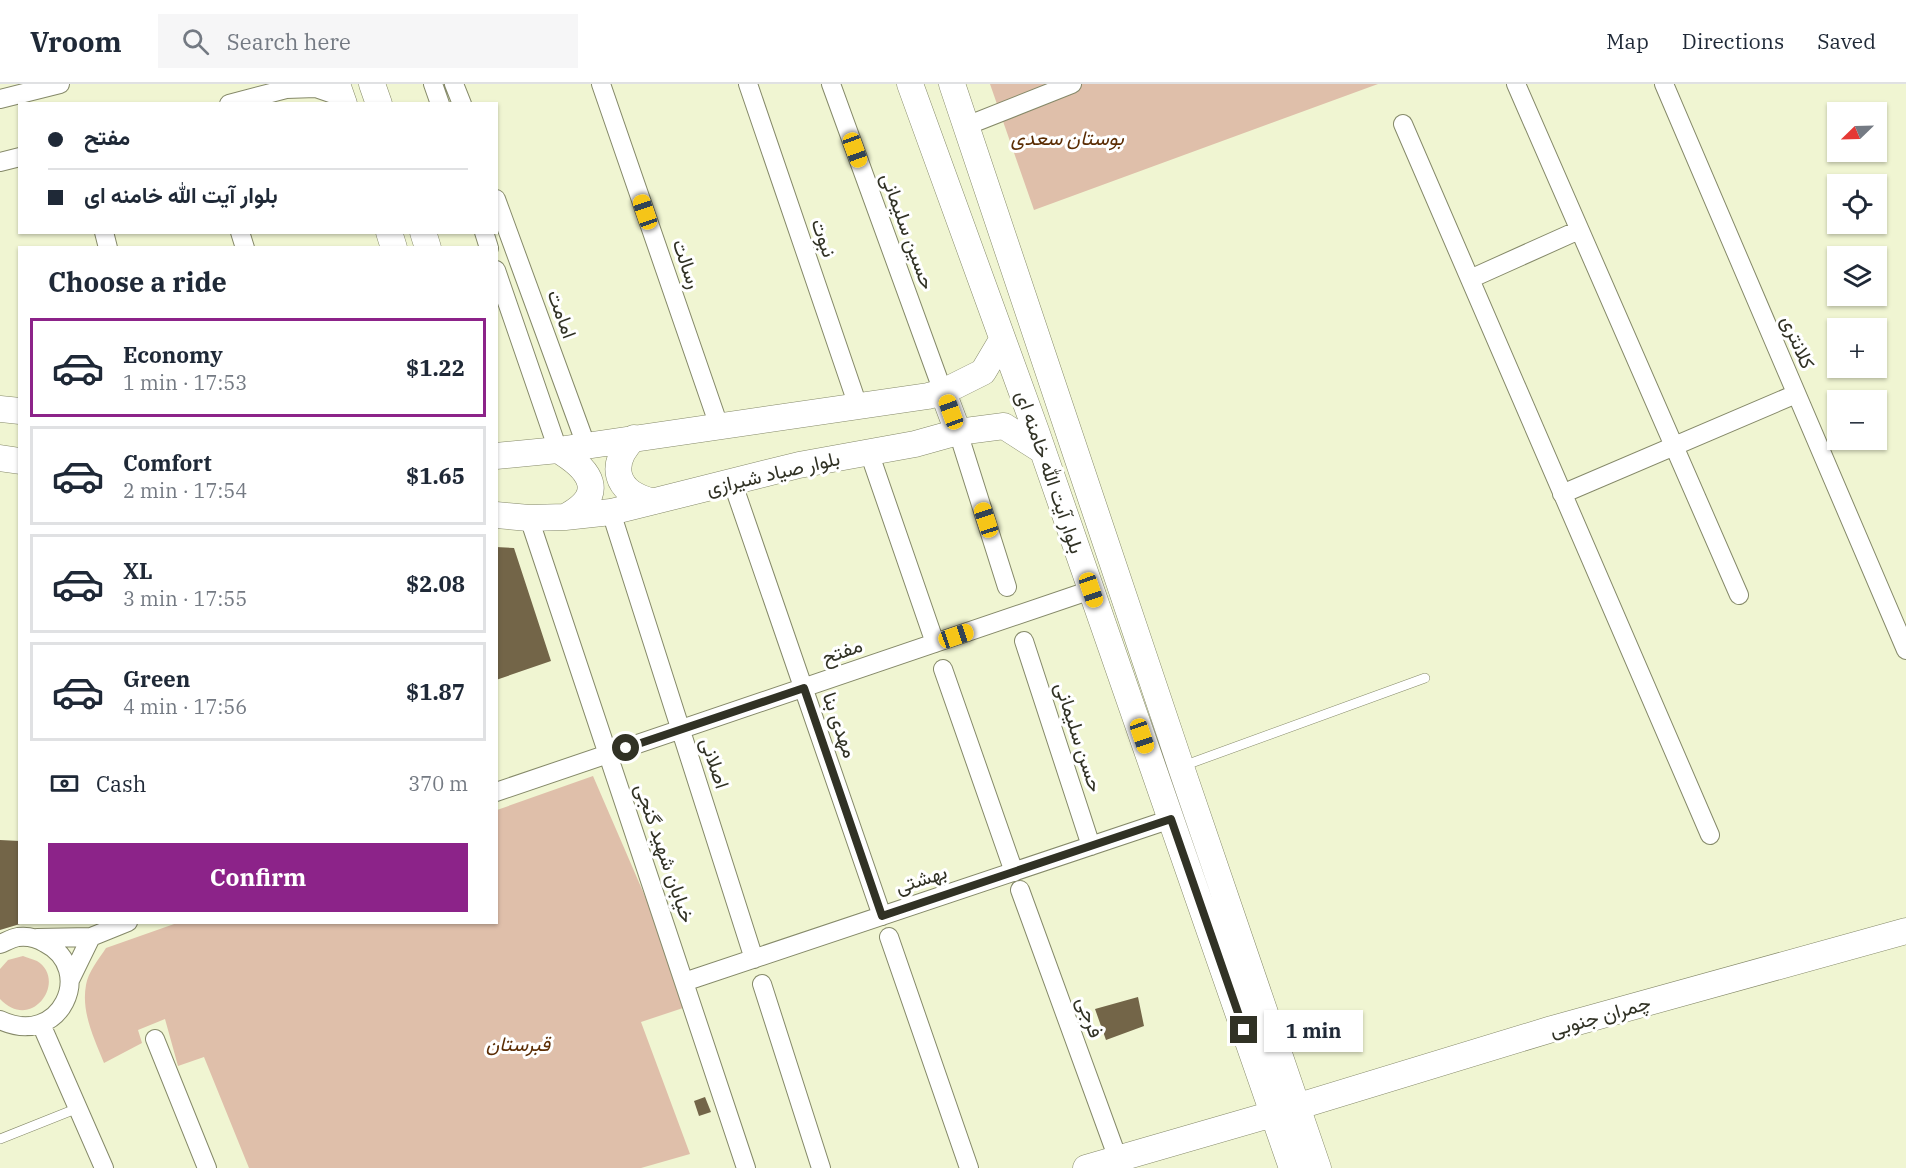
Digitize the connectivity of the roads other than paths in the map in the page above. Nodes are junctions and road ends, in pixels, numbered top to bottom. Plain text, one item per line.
1 (60, 84) edge
2 (372, 84) edge
3 (433, 84) edge
4 (454, 84) edge
5 (601, 84) edge
6 (748, 84) edge
7 (831, 84) edge
8 (910, 84) edge
9 (952, 84) edge
10 (1072, 84) edge
11 (1516, 84) edge
12 (1664, 84) edge
13 (287, 86) edge
14 (341, 95) edge
15 (0, 99) edge
16 (235, 102) edge
17 (378, 102) edge
18 (439, 102) edge
19 (461, 102) edge
20 (1403, 124) dead end
21 (966, 126) junction
22 (18, 158) edge
23 (0, 162) edge
24 (498, 204) edge
25 (1579, 230) junction
26 (498, 276) edge
27 (1470, 279) junction
28 (1002, 340) junction
29 (944, 392) junction
30 (1796, 394) junction
31 (858, 406) junction
32 (0, 409) edge
33 (18, 411) edge
34 (719, 426) junction
35 (958, 432) junction
36 (634, 438) junction
37 (586, 445) junction
38 (1674, 447) junction
39 (558, 450) junction
40 (1043, 451) junction
41 (869, 452) junction
42 (498, 453) edge
43 (0, 458) edge
44 (18, 461) edge
45 (732, 481) junction
46 (1562, 494) junction
47 (651, 501) junction
48 (611, 512) junction
49 (498, 515) edge
50 (565, 517) junction
51 (529, 518) junction
52 (1007, 586) dead end
53 (1091, 590) junction
54 (1739, 595) dead end
55 (1024, 641) dead end
56 (935, 643) junction
57 (1906, 650) edge
58 (943, 669) dead end
59 (1425, 678) dead end
60 (804, 688) junction
61 (681, 729) junction
62 (608, 754) junction
63 (1181, 767) junction
64 (498, 791) edge
65 (1171, 819) junction
66 (1710, 835) dead end
67 (1091, 846) junction
68 (1014, 872) junction
69 (1020, 890) dead end
70 (882, 916) junction
71 (123, 924) edge
72 (1906, 931) edge
73 (92, 937) junction
74 (889, 937) dead end
75 (37, 938) junction
76 (0, 944) edge
77 (754, 959) junction
78 (70, 980) junction
79 (684, 982) junction
80 (762, 984) dead end
81 (0, 1020) edge
82 (41, 1024) junction
83 (155, 1040) dead end
84 (78, 1108) junction
85 (1285, 1110) junction
86 (0, 1139) edge
87 (1131, 1160) edge
88 (105, 1168) edge
89 (207, 1168) edge
90 (746, 1168) edge
91 (821, 1168) edge
92 (969, 1168) edge
93 (1086, 1168) edge
94 (1292, 1168) edge
95 (1318, 1168) edge

1 - 15 street
2 - 17 main road
3 - 18 street
4 - 19 street
5 - 34 street, رسالت
6 - 31 street, نبوت
7 - 29 street, حسین سلیمانی
8 - 28 main road, بلوار آیت الله خامنه ای
9 - 21 main road, بلوار آیت الله خامنه ای
10 - 21 street
11 - 25 street
12 - 30 street, کلانتری
13 - 14 street
13 - 16 street
20 - 27 street
21 - 63 main road, بلوار آیت الله خامنه ای
22 - 23 street
24 - 37 street, امامت
25 - 27 street
25 - 38 street
26 - 39 street
27 - 46 street
28 - 29 main road
28 - 40 main road, بلوار آیت الله خامنه ای
29 - 31 main road
29 - 35 main road
30 - 38 street
30 - 57 street, کلانتری
31 - 34 main road
32 - 33 main road
34 - 36 main road
35 - 40 main road, بلوار صیاد شیرازی
35 - 41 main road, بلوار صیاد شیرازی
35 - 52 street
36 - 37 main road
36 - 47 main road
37 - 39 main road
38 - 46 street
38 - 54 street
39 - 42 main road
39 - 50 main road
40 - 53 main road, بلوار آیت الله خامنه ای
41 - 45 main road, بلوار صیاد شیرازی
41 - 56 street
43 - 44 main road
45 - 47 main road, بلوار صیاد شیرازی
45 - 60 street, مهدی بنا
46 - 66 street
47 - 48 main road, بلوار صیاد شیرازی
48 - 50 main road, بلوار صیاد شیرازی
48 - 61 street, اصلانی
49 - 51 main road, بلوار صیاد شیرازی
50 - 51 main road, بلوار صیاد شیرازی
51 - 62 street, خیابان شهید گنجی
53 - 56 street, مفتح
53 - 65 main road, بلوار آیت الله خامنه ای
55 - 67 street, حسن سلیمانی
56 - 60 street, مفتح
58 - 68 street
59 - 63 lane
60 - 61 street, مفتح
60 - 70 street, مهدی بنا
61 - 62 street, مفتح
61 - 77 street, اصلانی
62 - 64 street, مفتح
62 - 79 street, خیابان شهید گنجی
63 - 85 main road, بلوار آیت الله خامنه ای
65 - 67 street, بهشتی
65 - 85 main road, بلوار آیت الله خامنه ای
67 - 68 street, بهشتی
68 - 70 street, بهشتی
69 - 87 street, فرجی
70 - 77 street, بهشتی
71 - 73 street
72 - 85 main road, چمران جنوبی
73 - 75 street
73 - 78 street
74 - 92 street
75 - 76 street
75 - 78 street
77 - 79 street, بهشتی
78 - 82 street
79 - 90 street, خیابان شهید گنجی
80 - 91 street
81 - 82 street
82 - 84 street
83 - 89 street
84 - 86 lane
84 - 88 street
85 - 87 main road, چمران جنوبی
85 - 94 main road, بلوار آیت الله خامنه ای
85 - 95 main road, بلوار آیت الله خامنه ای
87 - 93 main road, چمران جنوبی

